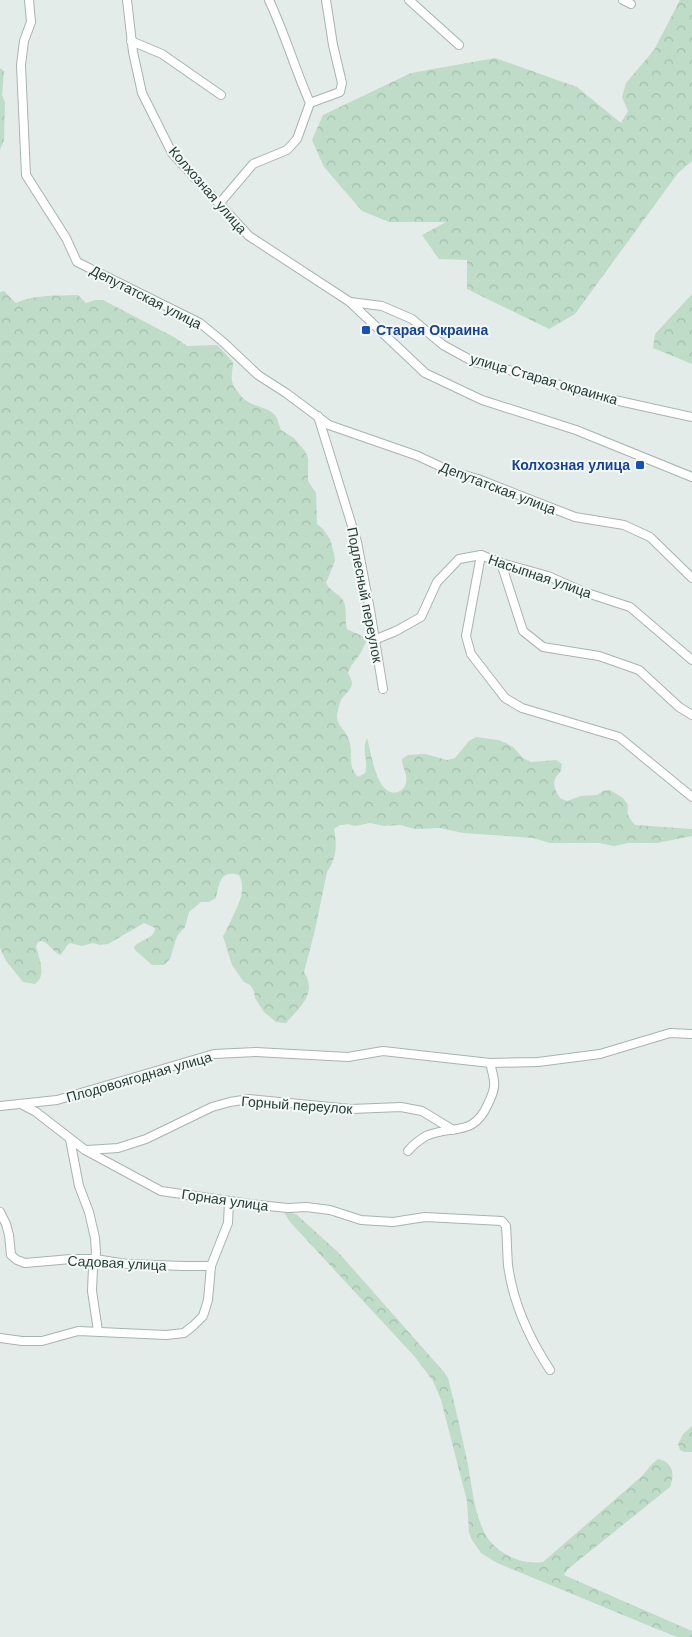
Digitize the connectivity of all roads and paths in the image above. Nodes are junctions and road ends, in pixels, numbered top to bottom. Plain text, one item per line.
1 (29, 0) edge
2 (127, 0) edge
3 (269, 0) edge
4 (326, 0) edge
5 (409, 0) edge
6 (623, 0) edge
7 (632, 4) dead end
8 (132, 41) junction
9 (459, 45) dead end
10 (221, 95) dead end
11 (310, 103) junction
12 (220, 204) junction
13 (350, 302) junction
14 (318, 416) junction
15 (692, 417) edge
16 (692, 477) edge
17 (481, 555) junction
18 (501, 563) junction
19 (692, 578) edge
20 (374, 640) junction
21 (692, 660) edge
22 (383, 689) dead end
23 (692, 715) edge
24 (692, 797) edge
25 (692, 1034) edge
26 (490, 1063) junction
27 (21, 1104) junction
28 (0, 1106) edge
29 (453, 1130) junction
30 (70, 1139) junction
31 (85, 1150) junction
32 (408, 1151) dead end
33 (229, 1202) junction
34 (0, 1212) edge
35 (95, 1259) junction
36 (211, 1266) junction
37 (98, 1331) junction
38 (0, 1338) edge
39 (550, 1370) dead end

1 - 14 street, Депутатская улица
2 - 8 street, Колхозная улица
3 - 11 street
4 - 11 street
5 - 9 street
6 - 7 street
8 - 10 street
8 - 12 street, Колхозная улица
11 - 12 street
12 - 13 street, Колхозная улица
13 - 15 street, улица Старая окраинка
13 - 16 street, Колхозная улица
14 - 19 street, Депутатская улица
14 - 20 street, Подлесный переулок
17 - 18 street, Насыпная улица
17 - 20 street, Насыпная улица
17 - 24 street
18 - 21 street, Насыпная улица
18 - 23 street
20 - 22 street, Подлесный переулок
25 - 26 street, Плодовоягодная улица
26 - 27 street, Плодовоягодная улица
26 - 29 street
27 - 28 street, Плодовоягодная улица
27 - 30 street, Горная улица
29 - 31 street, Горный переулок
29 - 32 street
30 - 31 street, Горная улица
30 - 35 street
31 - 33 street, Горная улица
33 - 36 street
33 - 39 street, Горная улица
34 - 35 street, Садовая улица
35 - 36 street, Садовая улица
35 - 37 street
36 - 37 street
37 - 38 street

